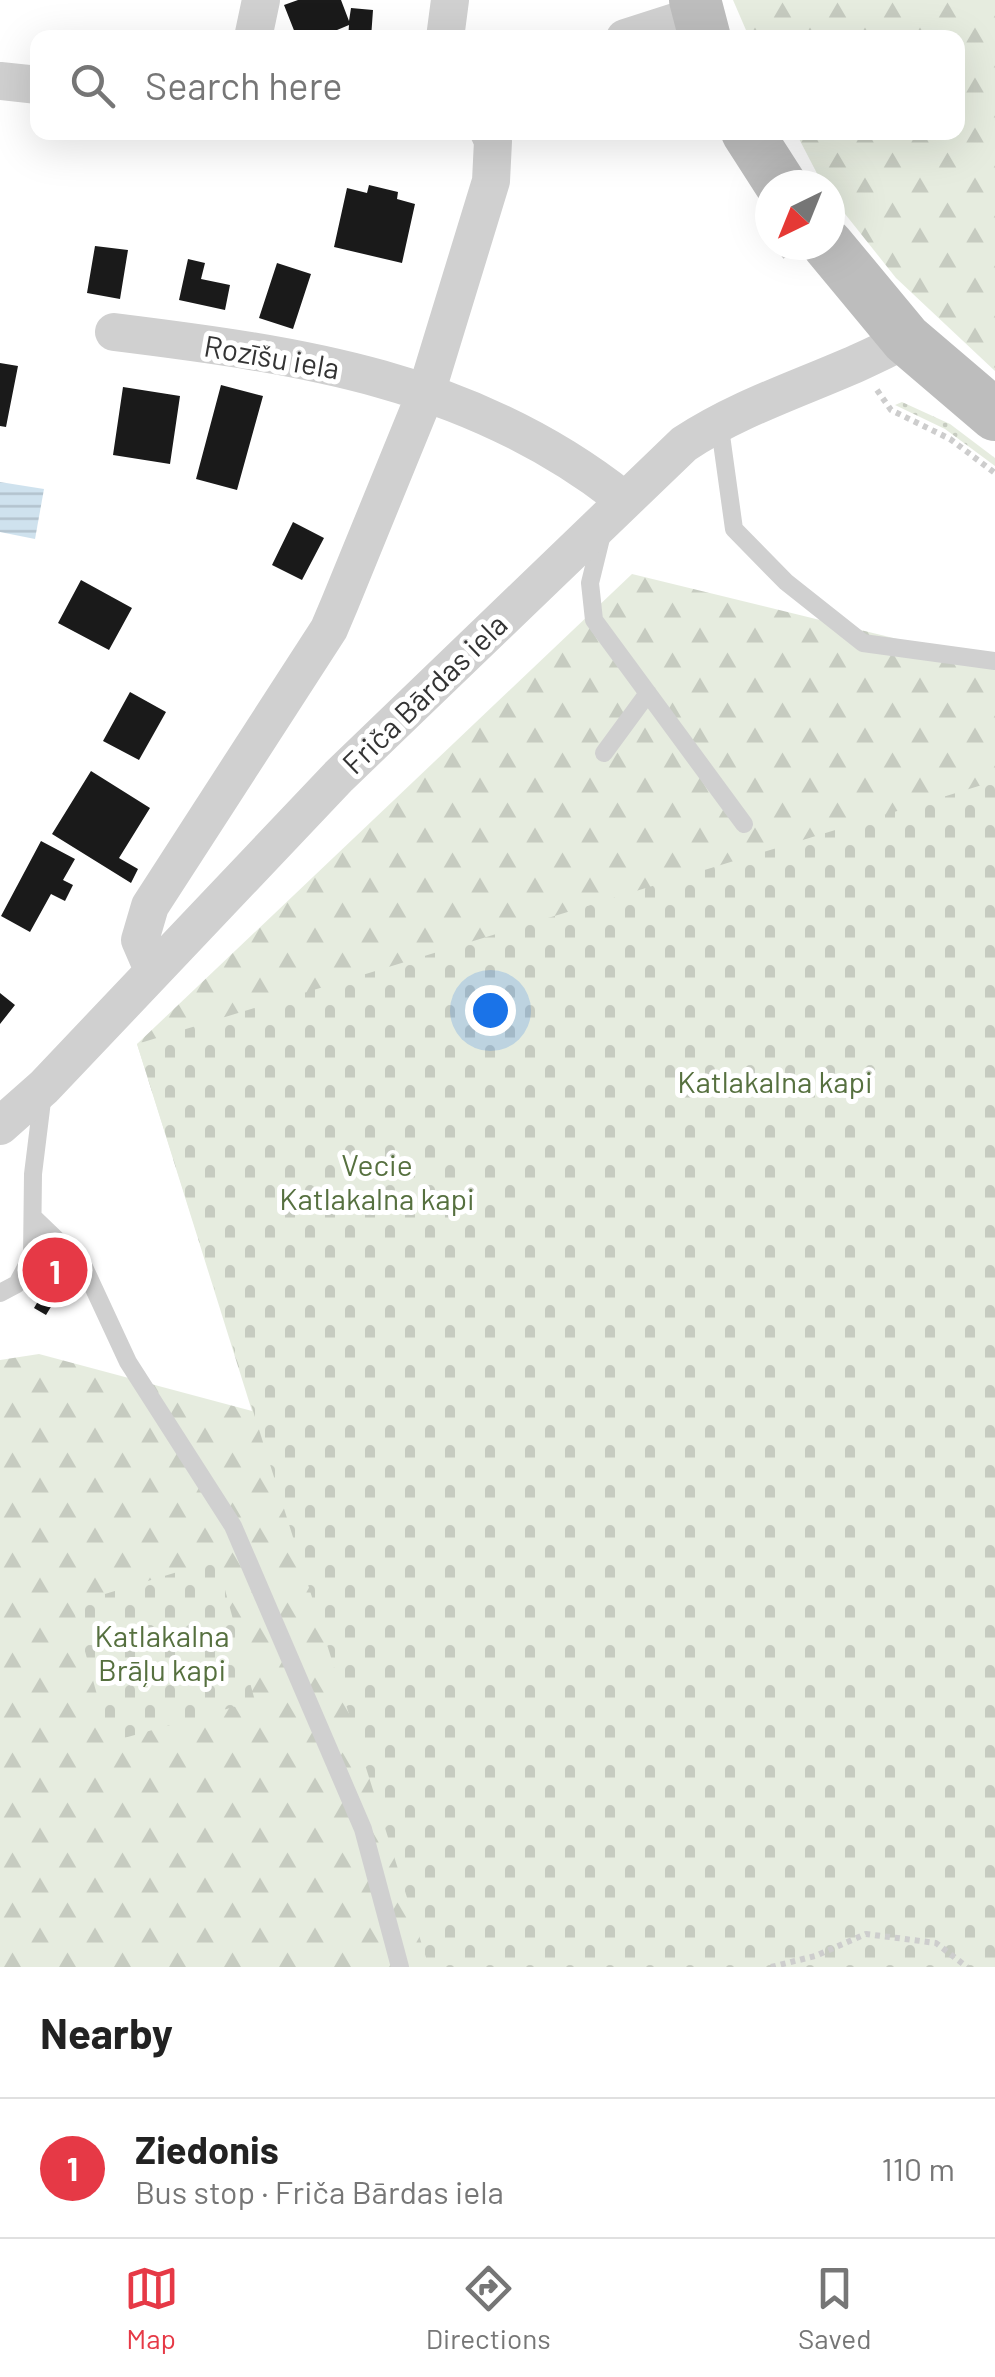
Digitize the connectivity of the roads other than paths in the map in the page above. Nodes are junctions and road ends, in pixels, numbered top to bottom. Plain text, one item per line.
1 (261, 0) edge
2 (450, 0) edge
3 (699, 18) edge
4 (255, 30) edge
5 (446, 30) edge
6 (655, 30) edge
7 (0, 81) edge
8 (30, 83) edge
9 (493, 140) edge
10 (752, 140) edge
11 (771, 170) edge
12 (841, 260) edge
13 (114, 332) dead end
14 (906, 338) junction
15 (428, 390) junction
16 (995, 415) edge
17 (719, 421) junction
18 (614, 508) junction
19 (995, 661) edge
20 (648, 693) junction
21 (604, 753) dead end
22 (744, 824) dead end
23 (153, 970) junction
24 (44, 1087) junction
25 (0, 1126) edge
26 (33, 1217) junction
27 (0, 1293) edge
28 (400, 1967) edge

1 - 4 street
2 - 5 street
3 - 6 street
7 - 8 street
9 - 15 street
10 - 11 main road
12 - 14 main road
13 - 15 street, Rozīšu iela
14 - 16 main road
14 - 17 street, Friča Bārdas iela
15 - 18 street, Rozīšu iela
15 - 23 street
17 - 18 street, Friča Bārdas iela
17 - 19 lane
18 - 20 lane
18 - 23 street, Friča Bārdas iela
20 - 21 lane
20 - 22 lane
23 - 24 street, Friča Bārdas iela
24 - 25 street, Friča Bārdas iela
24 - 26 lane
26 - 27 lane
26 - 28 lane

